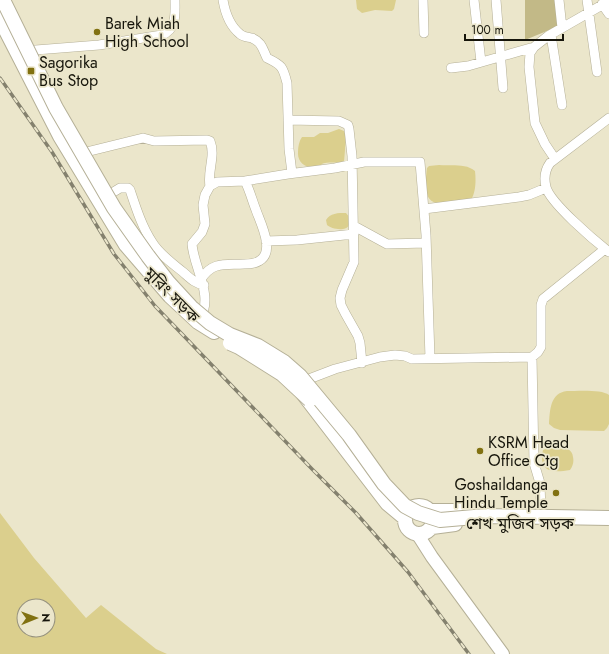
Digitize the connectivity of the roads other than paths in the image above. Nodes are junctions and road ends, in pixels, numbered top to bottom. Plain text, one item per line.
1 (3, 0) edge
2 (175, 0) edge
3 (223, 0) edge
4 (422, 0) edge
5 (474, 0) edge
6 (496, 0) edge
7 (560, 0) edge
8 (587, 0) edge
9 (606, 2) edge
10 (0, 11) edge
11 (589, 12) junction
12 (609, 14) edge
13 (0, 19) edge
14 (562, 28) junction
15 (424, 33) dead end
16 (551, 35) junction
17 (534, 47) junction
18 (17, 52) junction
19 (501, 57) junction
20 (481, 62) junction
21 (451, 68) dead end
22 (597, 72) dead end
23 (503, 88) dead end
24 (562, 106) dead end
25 (609, 118) edge
26 (288, 120) junction
27 (72, 156) junction
28 (555, 159) junction
29 (352, 164) junction
30 (292, 173) junction
31 (245, 181) junction
32 (210, 186) junction
33 (546, 188) junction
34 (99, 202) junction
35 (424, 209) junction
36 (354, 230) junction
37 (266, 241) junction
38 (426, 243) junction
39 (607, 250) edge
40 (202, 282) junction
41 (198, 322) junction
42 (532, 357) junction
43 (430, 358) junction
44 (362, 363) junction
45 (296, 384) junction
46 (430, 511) junction
47 (541, 512) junction
48 (609, 514) edge
49 (405, 518) junction
50 (609, 518) edge
51 (609, 525) edge
52 (432, 527) junction
53 (418, 535) junction
54 (503, 654) edge

1 - 50 highway, bridge
2 - 18 street
3 - 26 street
4 - 15 street
5 - 20 street
6 - 19 street
7 - 14 street
8 - 11 street
9 - 11 street
9 - 12 street
10 - 51 highway, bridge
11 - 14 street
11 - 22 street
13 - 18 highway, মুরিং সড়ক
14 - 16 street
16 - 17 street
16 - 24 street
17 - 19 street
17 - 28 street
18 - 27 highway, মুরিং সড়ক
19 - 20 street
19 - 23 street
20 - 21 street
25 - 28 street
26 - 29 street
26 - 30 street
27 - 32 street
27 - 34 highway, মুরিং সড়ক
28 - 33 street
29 - 30 street
29 - 35 street
29 - 36 street
30 - 31 street
31 - 32 street
31 - 37 street
32 - 40 street
33 - 35 street
33 - 39 street
34 - 40 street
34 - 41 highway, মুরিং সড়ক
35 - 38 street
36 - 37 street
36 - 38 street
36 - 44 street
37 - 40 street
38 - 43 street
39 - 42 street
40 - 41 street
41 - 45 highway, মুরিং সড়ক
42 - 43 street
42 - 47 street
43 - 44 street
44 - 45 street
45 - 49 highway, মুরিং সড়ক
46 - 47 highway, শেখ মুজিব সড়ক
46 - 49 highway
46 - 52 highway
47 - 48 highway, শেখ মুজিব সড়ক
49 - 53 highway
51 - 52 highway, শেখ মুজিব সড়ক
52 - 53 highway
53 - 54 main road

